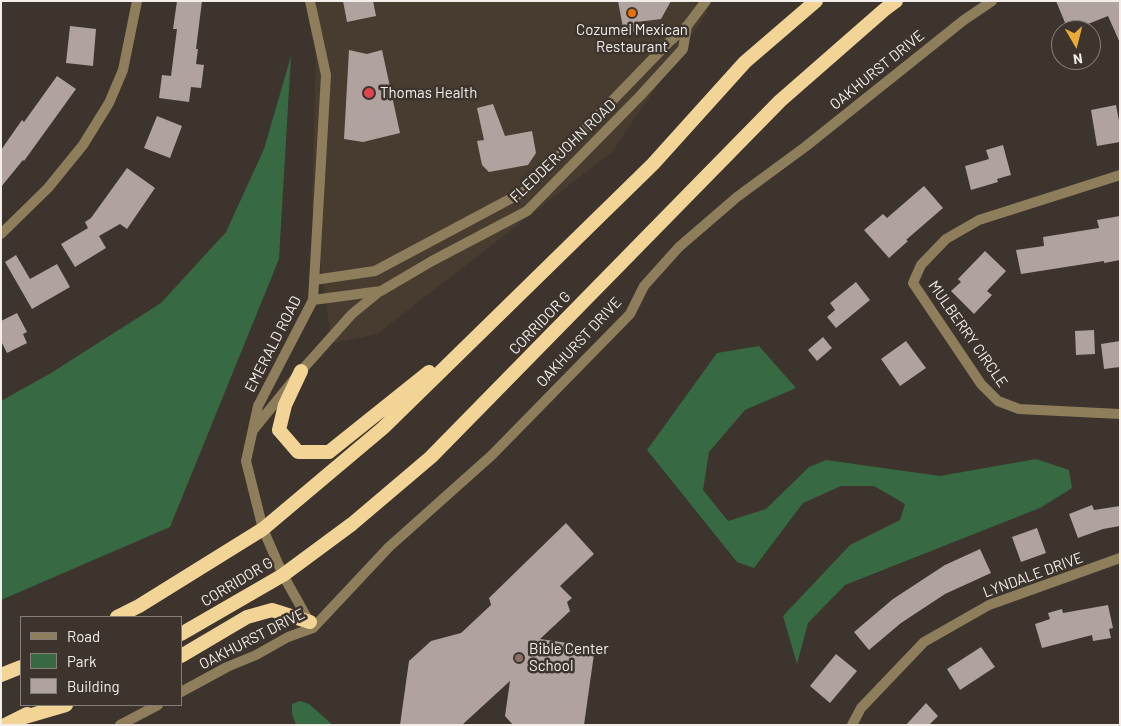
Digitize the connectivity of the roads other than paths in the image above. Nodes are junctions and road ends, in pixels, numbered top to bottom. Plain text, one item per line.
1 (137, 1) edge
2 (310, 1) edge
3 (706, 1) edge
4 (816, 1) edge
5 (896, 1) edge
6 (992, 1) edge
7 (687, 26) junction
8 (1120, 175) edge
9 (1, 234) edge
10 (314, 280) junction
11 (381, 291) junction
12 (313, 300) junction
13 (499, 314) junction
14 (301, 371) junction
15 (1120, 414) edge
16 (252, 431) junction
17 (263, 529) junction
18 (1120, 558) edge
19 (283, 575) junction
20 (119, 616) edge
21 (311, 625) junction
22 (182, 633) edge
23 (182, 655) edge
24 (20, 666) edge
25 (1, 675) edge
26 (182, 691) edge
27 (43, 706) edge
28 (62, 706) edge
29 (156, 706) edge
30 (18, 718) junction
31 (5, 725) edge
32 (120, 725) edge
33 (852, 725) edge

1 - 9 street
2 - 10 street, EMERALD ROAD
3 - 7 street, FLEDDERJOHN ROAD
4 - 13 highway, CORRIDOR G
5 - 19 highway, CORRIDOR G
6 - 21 street, OAKHURST DRIVE
7 - 10 street
7 - 11 street, FLEDDERJOHN ROAD
8 - 15 street, MULBERRY CIRCLE
10 - 12 street, EMERALD ROAD
11 - 12 street, FLEDDERJOHN ROAD
11 - 14 street
12 - 16 street, EMERALD ROAD
13 - 14 highway
13 - 17 highway, CORRIDOR G
14 - 16 street
16 - 17 street, EMERALD ROAD
17 - 19 street, EMERALD ROAD
17 - 20 highway, CORRIDOR G
18 - 33 street, LYNDALE DRIVE
19 - 21 street, EMERALD ROAD
19 - 22 highway, CORRIDOR G
21 - 23 highway
21 - 26 street, OAKHURST DRIVE
24 - 25 highway
27 - 30 highway
28 - 30 highway
29 - 32 street
30 - 31 highway

